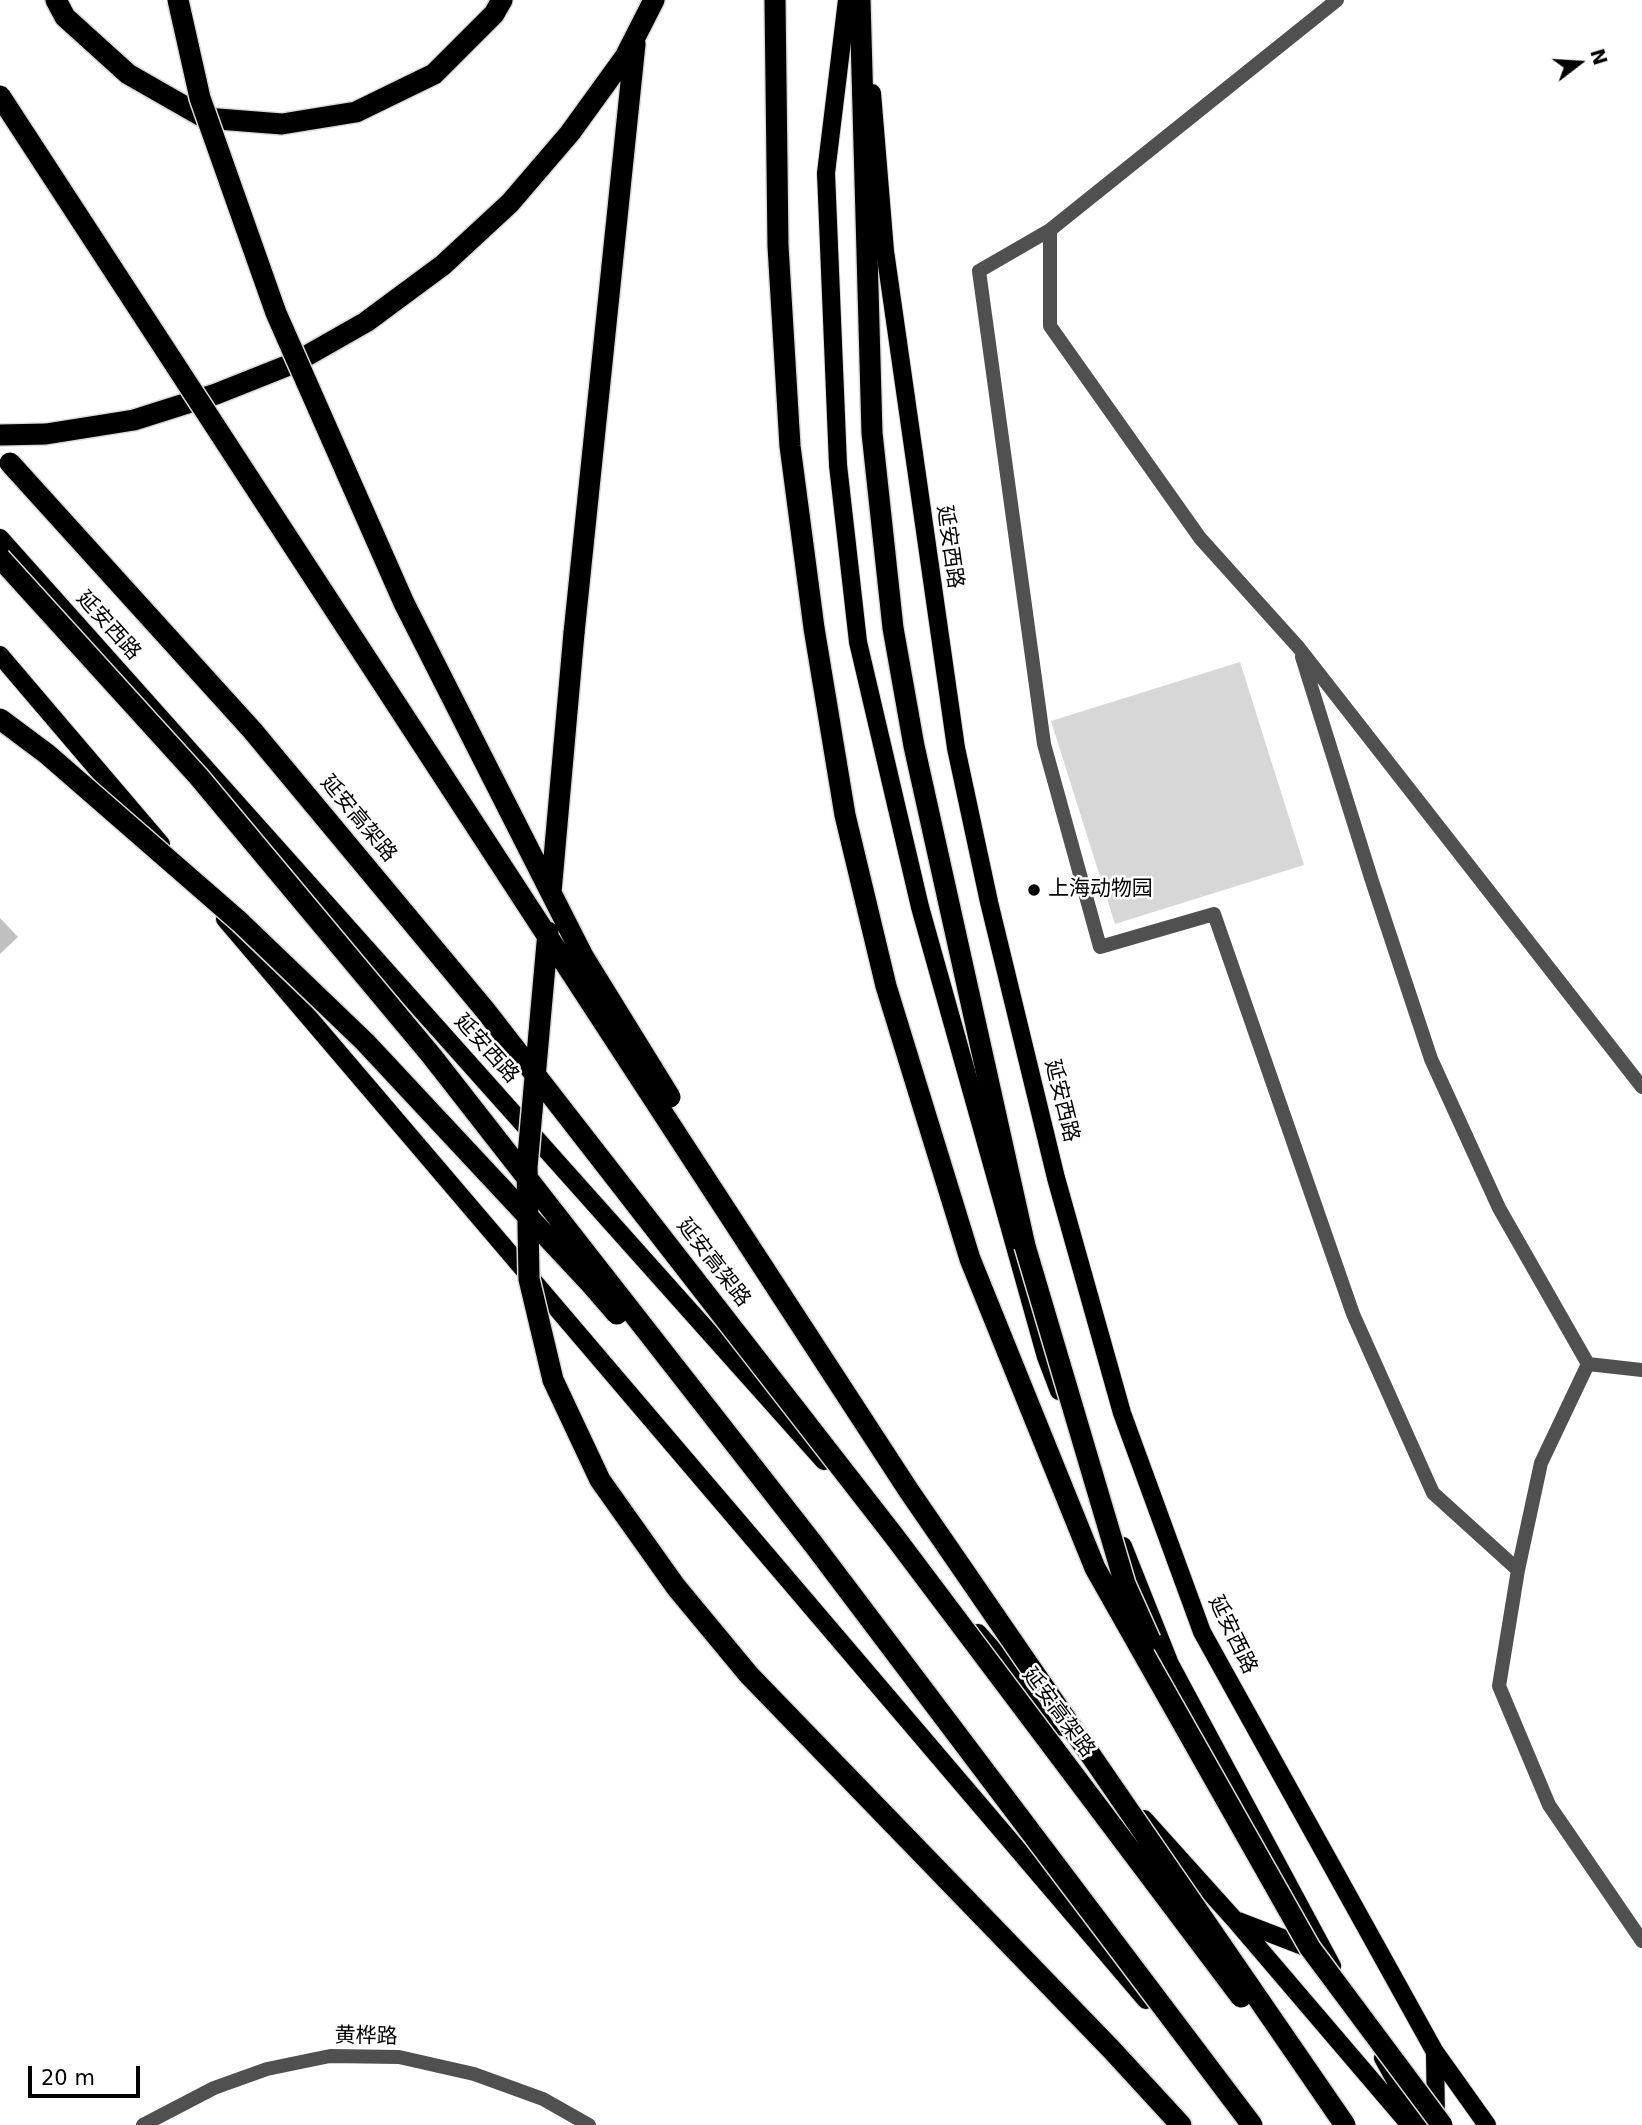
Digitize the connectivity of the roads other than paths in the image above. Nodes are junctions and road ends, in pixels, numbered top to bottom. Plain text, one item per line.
1 (56, 0) edge
2 (178, 0) edge
3 (502, 0) edge
4 (640, 0) edge
5 (654, 0) edge
6 (775, 0) edge
7 (847, 0) edge
8 (862, 0) edge
9 (1337, 0) edge
10 (0, 96) edge
11 (1050, 230) junction
12 (0, 435) edge
13 (5, 458) edge
14 (0, 538) edge
15 (0, 558) edge
16 (1299, 648) junction
17 (0, 655) edge
18 (0, 719) edge
19 (1642, 1087) edge
20 (1587, 1364) junction
21 (1642, 1370) edge
22 (909, 1491) junction
23 (814, 1545) junction
24 (1518, 1570) junction
25 (1206, 1763) junction
26 (1234, 1919) junction
27 (1642, 1941) edge
28 (1326, 1955) junction
29 (1435, 2052) junction
30 (143, 2125) edge
31 (589, 2125) edge
32 (1181, 2125) edge
33 (1252, 2125) edge
34 (1337, 2125) edge
35 (1345, 2125) edge
36 (1410, 2125) edge
37 (1420, 2125) edge
38 (1436, 2125) edge
39 (1442, 2125) edge
40 (1487, 2125) edge

1 - 3 highway
2 - 22 highway, bridge
4 - 32 highway, bridge
5 - 12 highway, bridge
6 - 25 highway, bridge
7 - 28 main road
8 - 25 highway, bridge
8 - 29 main road, 延安西路
9 - 11 street
10 - 22 highway, bridge
11 - 16 street
11 - 24 street
13 - 34 highway, 延安高架路, bridge
14 - 26 main road, 延安西路
15 - 23 highway, bridge
16 - 19 street
16 - 20 street
17 - 33 main road
18 - 23 highway, bridge
20 - 21 street
20 - 24 street
22 - 35 highway, bridge
23 - 33 highway, bridge
24 - 27 street
25 - 39 highway, bridge
26 - 28 main road
26 - 36 main road, 延安西路
28 - 37 main road
29 - 38 main road
29 - 40 main road, 延安西路
30 - 31 street, 黄桦路

